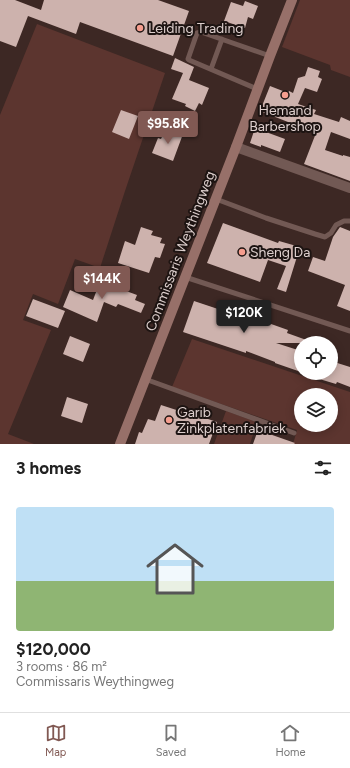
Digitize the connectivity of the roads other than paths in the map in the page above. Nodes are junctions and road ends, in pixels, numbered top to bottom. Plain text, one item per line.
1 (292, 0) edge
2 (222, 39) junction
3 (270, 56) junction
4 (210, 69) junction
5 (257, 89) junction
6 (236, 147) junction
7 (350, 188) edge
8 (216, 199) junction
9 (350, 220) edge
10 (185, 277) junction
11 (350, 331) edge
12 (145, 379) junction
13 (294, 433) dead end
14 (120, 444) edge

1 - 3 main road, Commissaris Weythingweg
2 - 3 lane
2 - 4 lane
2 - 4 lane
3 - 5 main road, Commissaris Weythingweg
4 - 5 lane
5 - 6 main road, Commissaris Weythingweg
6 - 7 street
6 - 8 main road, Commissaris Weythingweg
8 - 9 lane
8 - 10 main road, Commissaris Weythingweg
10 - 11 lane
10 - 12 main road, Commissaris Weythingweg
12 - 13 lane
12 - 14 main road, Commissaris Weythingweg

